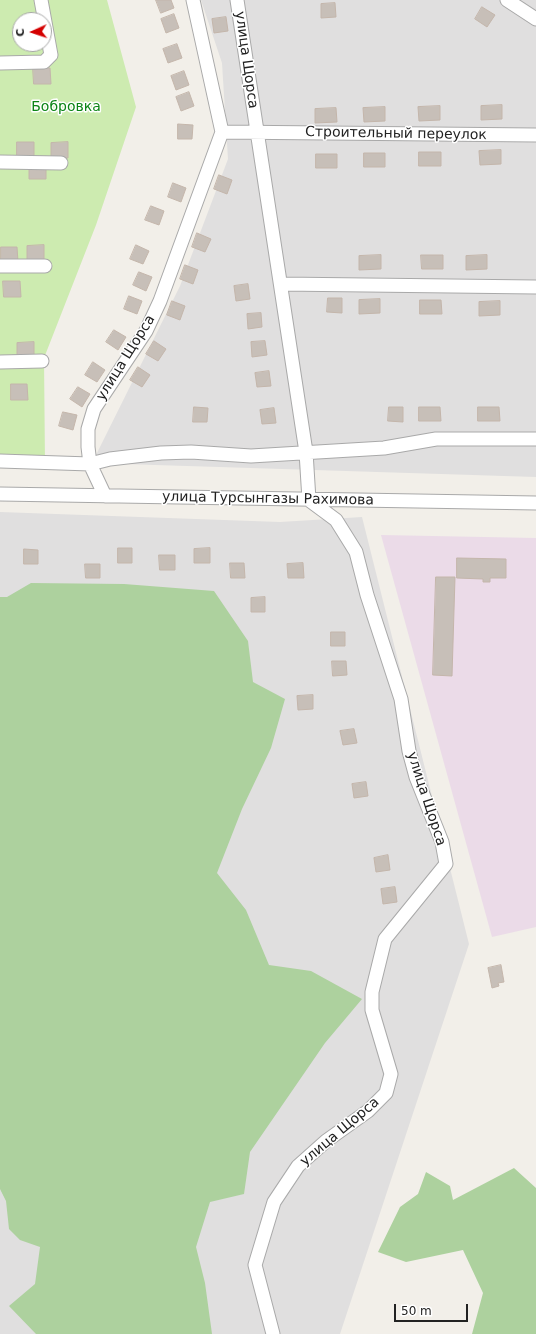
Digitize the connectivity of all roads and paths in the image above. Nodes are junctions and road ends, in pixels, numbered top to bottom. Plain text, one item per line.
1 (41, 0) edge
2 (193, 0) edge
3 (237, 0) edge
4 (507, 0) edge
5 (536, 19) edge
6 (0, 63) edge
7 (222, 132) junction
8 (256, 133) junction
9 (536, 135) edge
10 (0, 162) edge
11 (61, 163) dead end
12 (0, 266) edge
13 (45, 266) dead end
14 (281, 284) junction
15 (536, 287) edge
16 (42, 361) dead end
17 (0, 362) edge
18 (536, 438) edge
19 (306, 452) junction
20 (0, 462) edge
21 (90, 464) junction
22 (0, 494) edge
23 (105, 496) junction
24 (309, 500) junction
25 (536, 503) edge
26 (273, 1334) edge

1 - 6 street
2 - 7 street
3 - 8 street, улица Щорса
4 - 5 street
7 - 8 street, Строительный переулок
7 - 21 street, улица Щорса
8 - 9 street, Строительный переулок
8 - 14 street, улица Щорса
10 - 11 street
12 - 13 street
14 - 15 street
14 - 19 street, улица Щорса
16 - 17 street
18 - 19 street
19 - 21 street
19 - 24 street, улица Щорса
20 - 21 street
21 - 23 street
22 - 23 street, улица Турсынгазы Рахимова
23 - 24 street, улица Турсынгазы Рахимова
24 - 25 street, улица Турсынгазы Рахимова
24 - 26 street, улица Щорса

